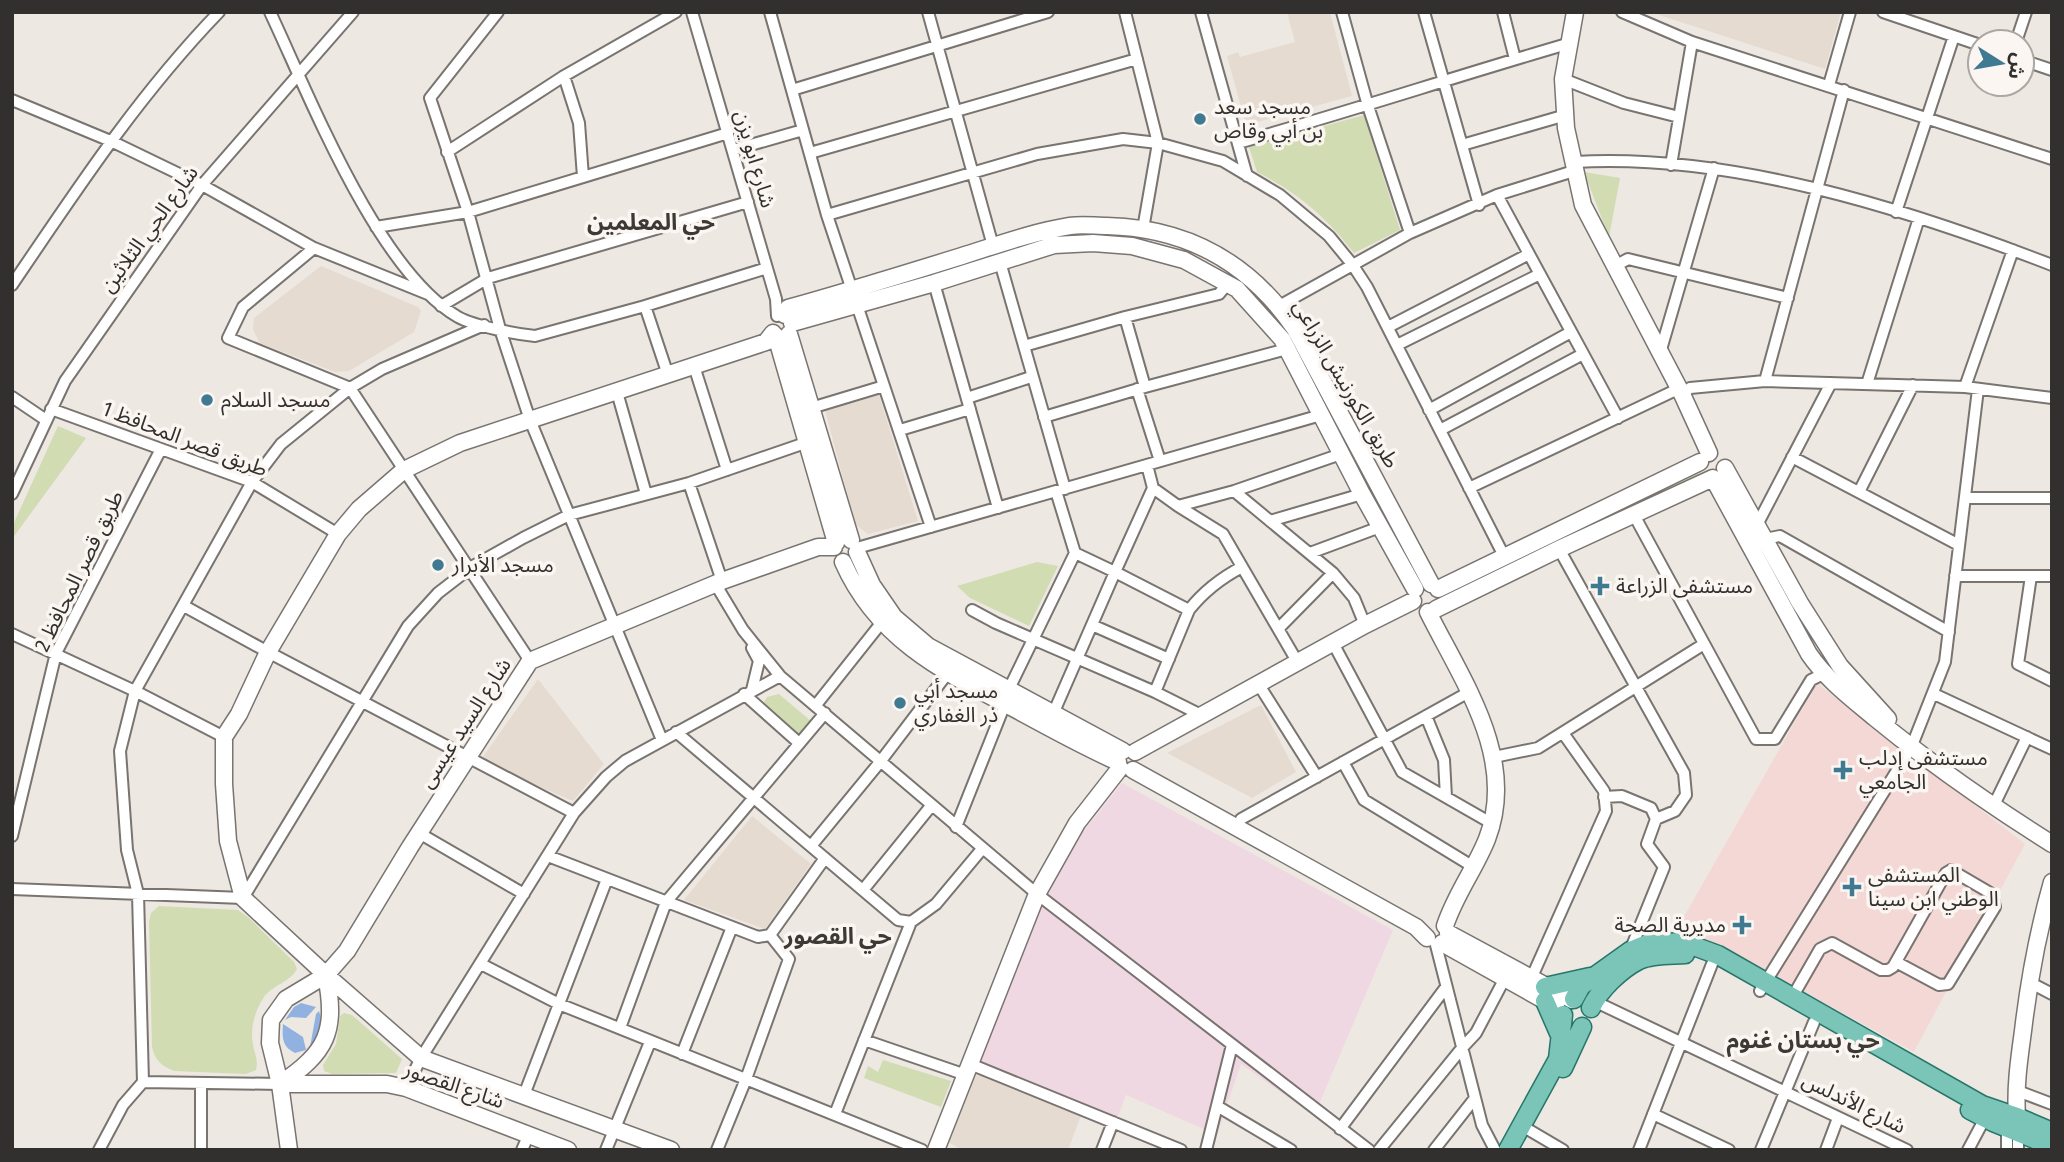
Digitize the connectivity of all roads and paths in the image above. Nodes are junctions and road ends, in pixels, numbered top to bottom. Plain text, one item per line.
1 (219, 12) edge
2 (270, 12) edge
3 (353, 12) edge
4 (498, 12) edge
5 (676, 12) edge
6 (692, 12) edge
7 (928, 12) edge
8 (1048, 12) edge
9 (1125, 12) edge
10 (1201, 12) edge
11 (1342, 12) edge
12 (1424, 12) edge
13 (1503, 12) edge
14 (1575, 12) edge
15 (1622, 12) edge
16 (1850, 12) edge
17 (1883, 12) edge
18 (773, 13) edge
19 (1954, 36) junction
20 (1966, 40) edge
21 (1692, 42) junction
22 (1567, 44) junction
23 (936, 46) junction
24 (1137, 59) junction
25 (1515, 59) junction
26 (299, 73) junction
27 (564, 76) junction
28 (1563, 79) junction
29 (1443, 80) junction
30 (1829, 85) junction
31 (792, 90) junction
32 (1844, 90) junction
33 (12, 100) edge
34 (1368, 106) junction
35 (954, 111) junction
36 (1566, 115) junction
37 (1679, 117) junction
38 (1927, 117) junction
39 (803, 130) junction
40 (728, 133) junction
41 (110, 140) junction
42 (1158, 143) junction
43 (1238, 143) junction
44 (1462, 145) junction
45 (733, 150) junction
46 (447, 152) junction
47 (810, 153) junction
48 (2052, 159) edge
49 (1671, 165) junction
50 (1576, 166) junction
51 (1714, 168) junction
52 (972, 173) junction
53 (1247, 176) junction
54 (583, 177) junction
55 (202, 185) junction
56 (1817, 190) junction
57 (1497, 195) junction
58 (748, 202) junction
59 (1479, 205) junction
60 (468, 212) junction
61 (1896, 212) junction
62 (827, 215) junction
63 (1919, 218) junction
64 (376, 227) junction
65 (1143, 229) junction
66 (1410, 233) junction
67 (993, 246) junction
68 (314, 248) junction
69 (2013, 250) junction
70 (1529, 254) junction
71 (1000, 262) junction
72 (1352, 264) junction
73 (2052, 265) edge
74 (1615, 266) junction
75 (767, 268) junction
76 (1685, 273) junction
77 (1540, 274) junction
78 (488, 278) junction
79 (934, 283) junction
80 (1228, 284) junction
81 (12, 285) edge
82 (430, 295) junction
83 (855, 298) junction
84 (1787, 298) junction
85 (441, 306) junction
86 (645, 306) junction
87 (1279, 306) junction
88 (1125, 317) junction
89 (484, 325) junction
90 (782, 326) junction
91 (1388, 327) junction
92 (500, 329) junction
93 (1572, 332) junction
94 (1396, 345) junction
95 (1024, 346) junction
96 (1287, 349) junction
97 (1660, 353) junction
98 (1583, 354) junction
99 (694, 366) junction
100 (667, 374) junction
101 (1031, 377) junction
102 (1765, 381) junction
103 (1831, 383) junction
104 (1867, 384) junction
105 (1913, 385) junction
106 (884, 386) junction
107 (1965, 387) junction
108 (350, 388) junction
109 (1141, 388) junction
110 (1978, 389) junction
111 (617, 391) junction
112 (1680, 391) junction
113 (12, 397) edge
114 (2052, 398) edge
115 (969, 404) junction
116 (811, 408) junction
117 (51, 409) junction
118 (1429, 410) junction
119 (1321, 415) junction
120 (1044, 417) junction
121 (1618, 418) junction
122 (46, 420) junction
123 (530, 420) junction
124 (900, 430) junction
125 (1440, 430) junction
126 (808, 442) junction
127 (161, 449) junction
128 (1341, 454) junction
129 (1704, 457) junction
130 (1792, 457) junction
131 (1160, 461) junction
132 (1147, 465) junction
133 (404, 470) junction
134 (727, 470) junction
135 (1719, 473) junction
136 (252, 482) junction
137 (689, 483) junction
138 (1153, 488) junction
139 (1469, 488) junction
140 (1060, 490) junction
141 (1234, 491) junction
142 (1859, 492) junction
143 (12, 494) edge
144 (646, 494) junction
145 (1362, 494) junction
146 (1965, 498) junction
147 (2052, 498) edge
148 (1178, 506) junction
149 (998, 508) junction
150 (569, 515) junction
151 (1634, 515) junction
152 (1269, 521) junction
153 (931, 527) junction
154 (1380, 527) junction
155 (1761, 532) junction
156 (338, 534) junction
157 (1959, 545) junction
158 (847, 546) junction
159 (1559, 549) junction
160 (1075, 553) junction
161 (1310, 553) junction
162 (1504, 556) junction
163 (1242, 567) junction
164 (468, 570) junction
165 (1115, 572) junction
166 (1334, 573) junction
167 (1955, 576) junction
168 (2031, 576) junction
169 (2052, 576) edge
170 (719, 583) junction
171 (1424, 591) junction
172 (184, 606) junction
173 (972, 610) dead end
174 (1189, 610) junction
175 (1432, 611) junction
176 (882, 621) junction
177 (1092, 625) junction
178 (1365, 625) junction
179 (614, 627) junction
180 (1279, 628) junction
181 (743, 629) junction
182 (1949, 632) junction
183 (12, 634) edge
184 (1032, 639) junction
185 (1333, 643) junction
186 (1704, 644) junction
187 (268, 652) junction
188 (56, 653) junction
189 (1077, 659) junction
190 (1169, 659) junction
191 (530, 661) junction
192 (1298, 663) junction
193 (947, 674) junction
194 (1823, 674) junction
195 (780, 676) junction
196 (2052, 681) edge
197 (1259, 685) junction
198 (1637, 687) junction
199 (135, 691) junction
200 (748, 692) junction
201 (1155, 692) junction
202 (1469, 692) junction
203 (1934, 694) junction
204 (1007, 697) junction
205 (360, 701) junction
206 (820, 709) junction
207 (1053, 714) junction
208 (1203, 716) junction
209 (1426, 716) junction
210 (676, 732) junction
211 (1563, 733) junction
212 (224, 737) junction
213 (2027, 737) junction
214 (662, 740) junction
215 (1384, 740) junction
216 (799, 743) junction
217 (1911, 748) junction
218 (2052, 749) edge
219 (1494, 757) junction
220 (468, 758) junction
221 (1128, 761) junction
222 (880, 762) junction
223 (1343, 762) junction
224 (1317, 777) junction
225 (1446, 797) junction
226 (1604, 797) junction
227 (754, 798) junction
228 (931, 806) junction
229 (1993, 807) junction
230 (574, 813) junction
231 (1241, 819) junction
232 (1656, 819) junction
233 (1491, 822) junction
234 (956, 827) junction
235 (419, 833) junction
236 (12, 836) edge
237 (2051, 842) edge
238 (811, 846) junction
239 (982, 849) junction
240 (548, 856) junction
241 (825, 858) junction
242 (1472, 866) junction
243 (607, 879) junction
244 (2052, 882) edge
245 (12, 889) edge
246 (863, 890) junction
247 (138, 894) junction
248 (524, 894) junction
249 (1037, 894) junction
250 (243, 898) junction
251 (666, 902) junction
252 (2047, 918) edge
253 (911, 922) junction
254 (732, 927) junction
255 (1438, 933) junction
256 (770, 935) junction
257 (1630, 951) junction
258 (1896, 962) junction
259 (481, 964) junction
260 (1712, 964) junction
261 (326, 975) junction
262 (1597, 975) junction
263 (1505, 978) junction
264 (2029, 982) junction
265 (1447, 986) junction
266 (1763, 986) junction
267 (1540, 989) junction
268 (2052, 994) edge
269 (1793, 996) junction
270 (559, 1004) junction
271 (1593, 1005) junction
272 (1568, 1006) junction
273 (1814, 1022) junction
274 (1582, 1027) junction
275 (620, 1028) junction
276 (864, 1040) junction
277 (1561, 1041) junction
278 (650, 1042) junction
279 (1680, 1043) junction
280 (1232, 1045) junction
281 (1462, 1048) junction
282 (682, 1054) junction
283 (421, 1058) junction
284 (968, 1070) junction
285 (746, 1079) junction
286 (144, 1082) junction
287 (201, 1084) junction
288 (280, 1084) junction
289 (406, 1088) junction
290 (2015, 1090) junction
291 (1784, 1091) junction
292 (524, 1095) junction
293 (1475, 1098) junction
294 (2052, 1104) edge
295 (1217, 1105) junction
296 (835, 1114) junction
297 (1653, 1114) junction
298 (1838, 1118) junction
299 (1985, 1118) junction
300 (1113, 1122) junction
301 (2014, 1128) edge
302 (614, 1129) junction
303 (1340, 1129) junction
304 (1529, 1130) junction
305 (2052, 1132) edge
306 (529, 1134) junction
307 (2052, 1146) edge
308 (99, 1150) edge
309 (201, 1150) edge
310 (289, 1150) edge
311 (522, 1150) edge
312 (568, 1150) edge
313 (606, 1150) edge
314 (671, 1150) edge
315 (717, 1150) edge
316 (922, 1150) edge
317 (936, 1150) edge
318 (1102, 1150) edge
319 (1181, 1150) edge
320 (1206, 1150) edge
321 (1291, 1150) edge
322 (1369, 1150) edge
323 (1379, 1150) edge
324 (1434, 1150) edge
325 (1495, 1150) edge
326 (1508, 1150) edge
327 (1518, 1150) edge
328 (1563, 1150) edge
329 (1639, 1150) edge
330 (1729, 1150) edge
331 (1761, 1150) edge
332 (1826, 1150) edge
333 (1907, 1150) edge
334 (1968, 1150) edge
335 (2007, 1150) edge

1 - 41 street
2 - 26 street
3 - 26 street, شارع الحي الثلاثين
4 - 46 street
5 - 27 street
6 - 40 street, شارع ابو يزن
7 - 23 street
8 - 23 street
9 - 24 street
10 - 43 street
11 - 34 street
12 - 29 street
13 - 25 street
14 - 22 street
15 - 21 street
16 - 30 street
17 - 19 street
18 - 31 street
19 - 20 street
19 - 38 street
21 - 30 street
21 - 37 street
22 - 25 street
22 - 28 street
23 - 31 street
23 - 35 street
24 - 35 street
24 - 42 street
25 - 29 street
26 - 55 street, شارع الحي الثلاثين
26 - 64 street
27 - 46 street
27 - 54 street
28 - 36 street
28 - 37 street
29 - 34 street
29 - 44 street
30 - 32 street
31 - 39 street
32 - 38 street
32 - 56 street
33 - 41 street
34 - 43 street
34 - 66 street
35 - 47 street
35 - 52 street
36 - 44 street
36 - 50 street
37 - 49 street
38 - 48 street
38 - 61 street
39 - 45 street
39 - 47 street
40 - 45 street, شارع ابو يزن
40 - 54 street
41 - 55 street
41 - 81 street
42 - 52 street
42 - 53 street
42 - 65 street
43 - 53 street
44 - 59 street
45 - 58 street, شارع ابو يزن
46 - 60 street
47 - 62 street
49 - 50 street
49 - 51 street
50 - 57 street
50 - 74 street
51 - 56 street
51 - 76 street
52 - 62 street
52 - 67 street
53 - 72 street
54 - 60 street
55 - 68 street
55 - 117 street, شارع الحي الثلاثين
56 - 61 street
56 - 84 street
57 - 59 street
57 - 70 street
58 - 75 street, شارع ابو يزن
58 - 78 street
59 - 66 street
60 - 64 street
60 - 78 street
61 - 63 street
62 - 83 street
63 - 69 street
63 - 104 street
64 - 82 street
65 - 67 street, طريق الكورنيش الزراعي
65 - 87 street, طريق الكورنيش الزراعي
66 - 72 street
67 - 83 street, طريق الكورنيش الزراعي
68 - 82 street
68 - 108 street
69 - 73 street
69 - 107 street
70 - 77 street
70 - 91 street
71 - 79 street
71 - 80 street
71 - 95 street
72 - 87 street
72 - 91 street
74 - 76 street
74 - 97 street
75 - 86 street
75 - 90 street, شارع ابو يزن
76 - 84 street
76 - 97 street
77 - 93 street
77 - 94 street
78 - 85 street
78 - 92 street
79 - 83 street
79 - 115 street
80 - 88 street
80 - 96 street
82 - 85 street
83 - 90 street
83 - 106 street
84 - 102 street
85 - 89 street
86 - 92 street
86 - 100 street
87 - 171 street, طريق الكورنيش الزراعي
88 - 95 street
88 - 109 street
89 - 92 street
89 - 108 street
90 - 99 street
90 - 116 street
90 - 126 street
91 - 94 street
92 - 123 street
93 - 98 street
93 - 118 street
94 - 118 street
95 - 101 street
96 - 109 street
96 - 119 street
97 - 112 street
98 - 121 street
98 - 125 street
99 - 100 street
99 - 134 street
100 - 111 street
101 - 115 street
101 - 120 street
102 - 103 street
102 - 112 street
103 - 104 street
103 - 130 street
104 - 105 street
105 - 107 street
105 - 142 street
106 - 116 street
106 - 124 street
107 - 110 street
108 - 133 street
108 - 136 street
109 - 120 street
109 - 131 street
110 - 114 street
110 - 146 street
111 - 123 street
111 - 144 street
112 - 121 street
112 - 129 street
113 - 122 street
115 - 124 street
115 - 149 street
116 - 158 street
117 - 122 street, شارع الحي الثلاثين
117 - 127 street, طريق قصر المحافظ 1
118 - 125 street
119 - 128 street
119 - 131 street
120 - 140 street
121 - 139 street
122 - 143 street, شارع الحي الثلاثين
123 - 133 street
123 - 150 street
124 - 153 street
125 - 139 street
126 - 134 street
126 - 158 street
127 - 136 street, طريق قصر المحافظ 1
127 - 188 street, طريق قصر المحافظ 2
128 - 141 street
128 - 145 street
129 - 135 street
129 - 162 street
130 - 142 street
130 - 155 street
131 - 132 street
132 - 138 street
132 - 140 street
133 - 156 street
133 - 164 street
134 - 137 street
135 - 151 street
135 - 155 street
135 - 194 street
136 - 156 street, طريق قصر المحافظ 1
136 - 172 street
137 - 144 street
137 - 170 street
138 - 148 street
138 - 165 street
139 - 162 street
140 - 149 street
140 - 160 street
141 - 148 street
141 - 152 street
142 - 157 street
144 - 150 street
145 - 152 street
145 - 154 street
146 - 147 street
146 - 157 street
148 - 163 street
149 - 153 street
150 - 164 street
150 - 179 street
151 - 159 street
151 - 186 street
152 - 161 street
153 - 158 street
154 - 161 street
154 - 171 street
155 - 182 street
155 - 217 street
156 - 187 street
157 - 167 street
158 - 170 street, شارع السيد عيسى
158 - 176 street
158 - 204 street
159 - 175 street
159 - 198 street
160 - 165 street
160 - 184 street
161 - 166 street
162 - 171 street
163 - 174 street
163 - 180 street
164 - 191 street
164 - 205 street
165 - 174 street
165 - 177 street
166 - 178 street
166 - 180 street
167 - 168 street
167 - 182 street
168 - 169 street
168 - 196 street
170 - 179 street, شارع السيد عيسى
170 - 181 street
171 - 175 street
171 - 175 street
171 - 178 street
172 - 187 street
172 - 199 street
173 - 184 street
174 - 190 street
175 - 202 street
176 - 193 street
176 - 206 street
177 - 189 street
177 - 190 street
178 - 185 street
179 - 191 street, شارع السيد عيسى
179 - 214 street
180 - 192 street
181 - 195 street
181 - 200 street
182 - 203 street
183 - 188 street
184 - 189 street
184 - 204 street
185 - 192 street
185 - 215 street
186 - 194 street
186 - 198 street
187 - 205 street
187 - 212 street
188 - 199 street
188 - 236 street, طريق قصر المحافظ 2
189 - 201 street
189 - 207 street
190 - 201 street
191 - 220 street, شارع السيد عيسى
192 - 197 street
193 - 204 street
193 - 222 street
194 - 217 street
195 - 200 street
195 - 206 street
197 - 208 street
197 - 224 street
198 - 211 street
198 - 232 street
199 - 212 street
199 - 247 street
200 - 210 street
200 - 216 street
201 - 208 street
202 - 209 street
202 - 219 street
203 - 213 street
203 - 217 street
204 - 207 street
204 - 221 street
204 - 234 street
205 - 220 street
205 - 250 street
206 - 216 street
206 - 222 street
207 - 221 street
208 - 221 street
209 - 215 street
209 - 225 street
210 - 214 street
210 - 227 street
211 - 219 street
211 - 226 street
212 - 250 street
213 - 218 street
213 - 229 street
214 - 230 street
215 - 223 street
215 - 225 street
216 - 227 street
217 - 229 street
217 - 266 street
219 - 233 street
220 - 230 street
220 - 235 street, شارع السيد عيسى
221 - 231 street
221 - 249 street
221 - 255 street
222 - 228 street
222 - 238 street
223 - 224 street
223 - 242 street
224 - 231 street
225 - 233 street
226 - 232 street
226 - 267 street
227 - 238 street
227 - 251 street
228 - 234 street
228 - 246 street
229 - 237 street
230 - 240 street
231 - 255 street
232 - 257 street
233 - 242 street
234 - 239 street
235 - 248 street
235 - 261 street, شارع السيد عيسى
238 - 241 street
239 - 249 street
239 - 253 street
240 - 243 street
240 - 248 street
241 - 246 street
241 - 256 street
242 - 255 street
243 - 251 street
243 - 270 street
244 - 252 street
245 - 247 street
246 - 253 street
247 - 250 street
247 - 286 street
248 - 259 street
249 - 280 street
249 - 284 street
250 - 261 street
251 - 254 street
251 - 275 street
252 - 264 street
253 - 276 street
254 - 256 street
254 - 282 street
255 - 263 street
255 - 265 street
255 - 267 street
256 - 285 street
257 - 262 main road
257 - 266 main road
258 - 258 street
258 - 269 street
259 - 270 street
259 - 283 street
260 - 266 main road
260 - 271 main road
260 - 279 street
261 - 283 street
261 - 288 street
261 - 288 street
262 - 267 main road
262 - 272 main road
263 - 267 street
263 - 281 street
264 - 268 street
264 - 290 street
265 - 281 street
265 - 303 street
266 - 269 main road
266 - 273 main road
267 - 272 street
267 - 277 main road
269 - 301 main road
270 - 275 street
270 - 292 street
271 - 272 main road
271 - 274 main road
271 - 279 street, شارع الأندلس
272 - 274 main road
272 - 277 main road
273 - 291 street
273 - 299 main road
274 - 304 main road
275 - 278 street
276 - 284 street
276 - 296 street
277 - 326 main road
278 - 282 street
278 - 302 street
279 - 291 street, شارع الأندلس
279 - 297 street
280 - 295 street
280 - 303 street
281 - 293 street
281 - 323 street
282 - 285 street
283 - 289 street
283 - 292 street, شارع القصور
284 - 300 street
284 - 317 street
285 - 296 street
285 - 315 street
286 - 287 street
286 - 308 street
287 - 288 street
287 - 309 street
288 - 289 street, شارع القصور
288 - 310 street
289 - 306 street, شارع القصور
290 - 294 street
290 - 301 street
291 - 298 street, شارع الأندلس
291 - 331 street
292 - 302 street, شارع القصور
293 - 324 street
293 - 325 street
295 - 320 street
295 - 321 street
296 - 316 street
297 - 329 street
297 - 330 street
298 - 332 street
298 - 333 street, شارع الأندلس
299 - 301 main road
299 - 334 street
300 - 318 street
300 - 319 street
301 - 305 main road
301 - 307 main road
301 - 335 street
302 - 313 street
302 - 314 street, شارع القصور
303 - 322 street
304 - 327 main road
304 - 328 street
306 - 311 street
306 - 312 street, شارع القصور

